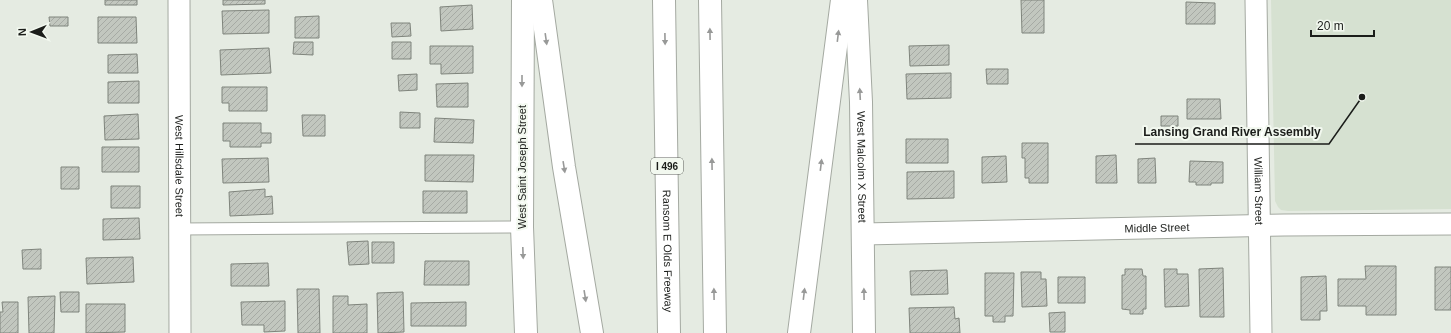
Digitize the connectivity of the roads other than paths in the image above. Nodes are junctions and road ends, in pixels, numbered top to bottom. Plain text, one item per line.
1 (179, 0) edge
2 (523, 0) edge
3 (542, 0) edge
4 (664, 0) edge
5 (710, 0) edge
6 (842, 0) edge
7 (856, 0) edge
8 (1256, 0) edge
9 (1451, 224) edge
10 (1259, 225) junction
11 (522, 227) junction
12 (179, 229) junction
13 (863, 234) junction
14 (180, 333) edge
15 (526, 333) edge
16 (592, 333) edge
17 (669, 333) edge
18 (715, 333) edge
19 (799, 333) edge
20 (864, 333) edge
21 (1262, 333) edge

1 - 12 street, West Hillsdale Street
2 -> 11 main road, West Saint Joseph Street
3 -> 16 main road
4 -> 17 main road, Ransom E Olds Freeway / I 496
18 -> 5 main road
19 -> 6 main road
13 -> 7 main road, West Malcolm X Street
8 - 10 street, William Street
9 - 10 street, Middle Street
10 - 13 street, Middle Street
10 - 21 street, William Street
11 - 12 lane
11 -> 15 main road, West Saint Joseph Street
12 - 14 street, West Hillsdale Street
20 -> 13 main road, West Malcolm X Street

